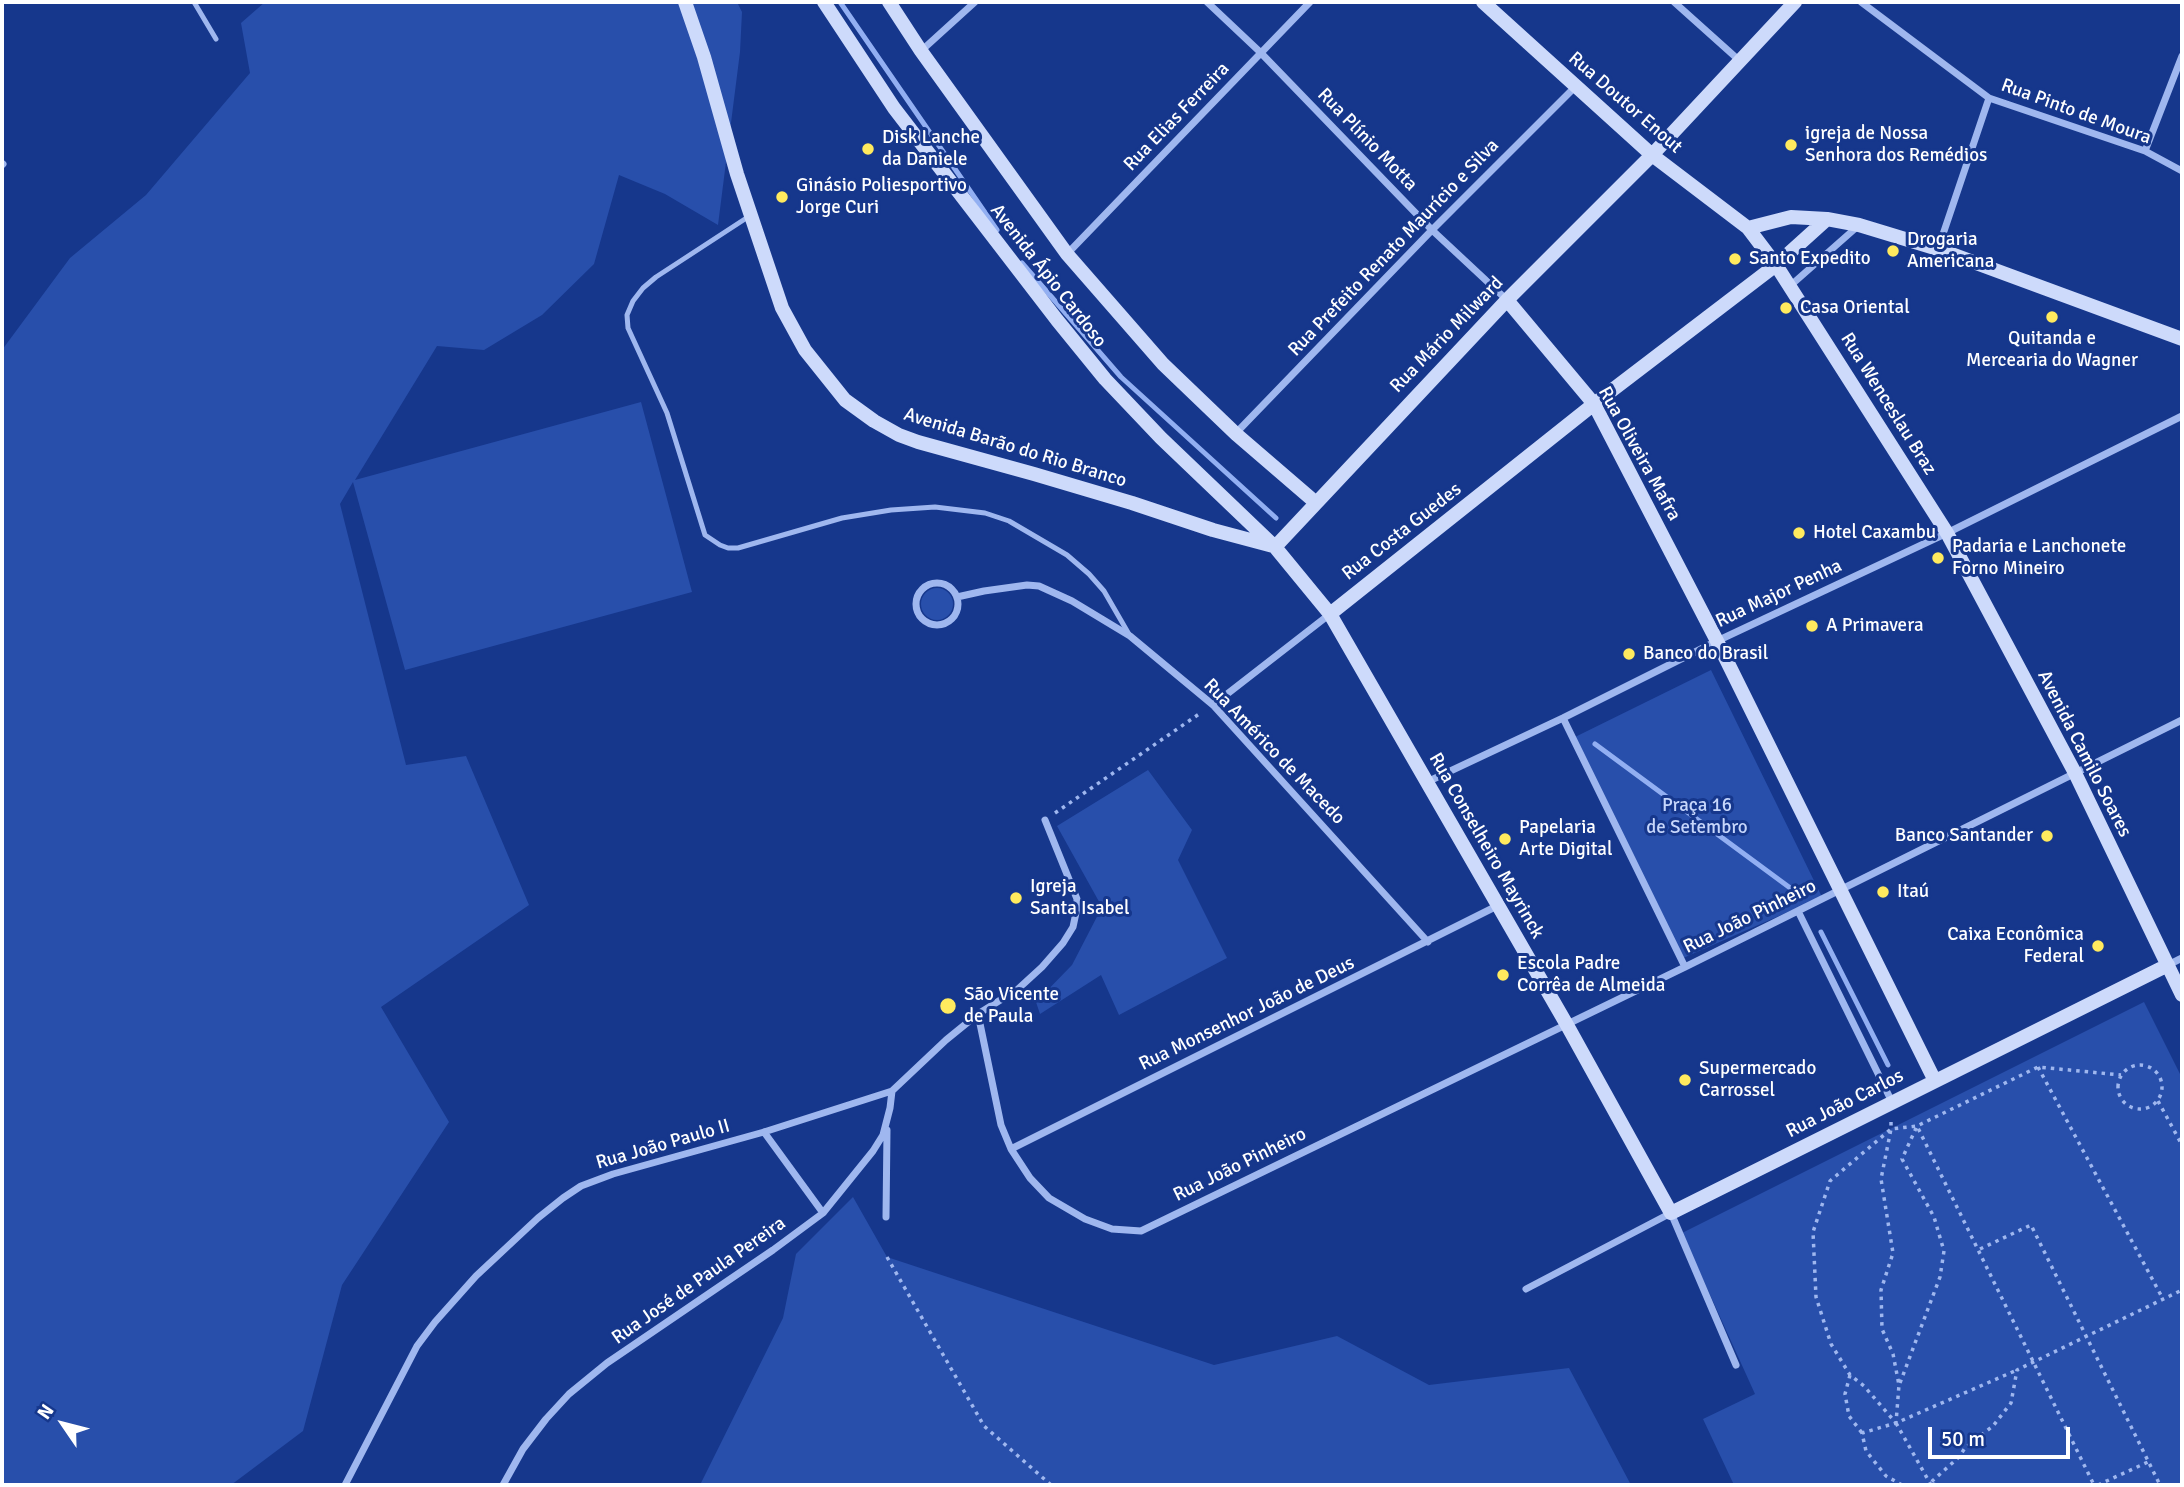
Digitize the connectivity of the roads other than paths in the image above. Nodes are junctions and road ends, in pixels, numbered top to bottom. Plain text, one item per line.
1 (194, 2) edge
2 (685, 2) edge
3 (824, 2) edge
4 (889, 2) edge
5 (975, 2) edge
6 (1207, 2) edge
7 (1310, 2) edge
8 (1483, 2) edge
9 (1674, 2) edge
10 (1795, 2) edge
11 (1861, 2) edge
12 (216, 39) dead end
13 (921, 51) junction
14 (1260, 52) junction
15 (2182, 56) edge
16 (1741, 62) junction
17 (1576, 86) junction
18 (1989, 98) junction
19 (2145, 151) junction
20 (1652, 155) junction
21 (2182, 171) edge
22 (750, 216) junction
23 (1827, 219) junction
24 (1859, 225) junction
25 (1748, 228) junction
26 (1432, 230) junction
27 (1938, 249) junction
28 (1067, 254) junction
29 (1776, 265) junction
30 (1790, 286) junction
31 (1507, 300) junction
32 (2182, 339) edge
33 (1594, 404) junction
34 (2182, 416) edge
35 (1236, 434) junction
36 (1315, 502) junction
37 (1947, 533) junction
38 (1275, 547) junction
39 (957, 597) junction
40 (1330, 614) junction
41 (1130, 636) junction
42 (1717, 641) junction
43 (1213, 705) junction
44 (1563, 718) junction
45 (2182, 719) edge
46 (2075, 773) junction
47 (1426, 782) junction
48 (1045, 820) road end
49 (1841, 890) junction
50 (1497, 906) junction
51 (1798, 911) junction
52 (1429, 942) junction
53 (2182, 958) edge
54 (2168, 965) junction
55 (1685, 967) junction
56 (2182, 995) edge
57 (978, 1014) junction
58 (1567, 1024) junction
59 (1935, 1081) junction
60 (892, 1091) junction
61 (1892, 1102) junction
62 (887, 1122) junction
63 (764, 1132) junction
64 (1011, 1149) junction
65 (823, 1213) junction
66 (1671, 1213) junction
67 (886, 1217) dead end
68 (1526, 1289) dead end
69 (1736, 1365) dead end
70 (345, 1485) edge
71 (503, 1485) edge

1 - 12 lane
2 - 22 street, Avenida Barão do Rio Branco
3 - 38 street, Avenida Ápio Cardoso
4 - 13 street, Avenida Ápio Cardoso
5 - 13 street
6 - 14 street, Rua Plínio Motta
7 - 14 street, Rua Elias Ferreira
8 - 17 street, Rua Doutor Enout
9 - 16 street
10 - 16 street, Rua Mário Milward
11 - 18 street, Rua Pinto de Moura
13 - 28 street, Avenida Ápio Cardoso
14 - 26 street, Rua Plínio Motta
14 - 28 street, Rua Elias Ferreira
15 - 19 street
16 - 20 street, Rua Mário Milward
17 - 20 street, Rua Doutor Enout
17 - 26 street, Rua Prefeito Renato Maurício e Silva
18 - 19 street, Rua Pinto de Moura
18 - 27 street
19 - 21 street, Rua Pinto de Moura
20 - 25 street, Rua Doutor Enout
20 - 31 street, Rua Mário Milward
22 - 38 street, Avenida Barão do Rio Branco
22 - 41 lane
23 - 24 street
23 - 25 street
23 - 29 street, Rua Costa Guedes
24 - 27 street
24 - 30 street
25 - 29 street, Rua Wenceslau Braz
26 - 31 street, Rua Plínio Motta
26 - 35 street, Rua Prefeito Renato Maurício e Silva
27 - 32 street
28 - 35 street, Avenida Ápio Cardoso
29 - 30 street, Rua Wenceslau Braz
29 - 33 street, Rua Costa Guedes
30 - 37 street, Rua Wenceslau Braz
31 - 33 street, Rua Oliveira Mafra
31 - 36 street, Rua Mário Milward
33 - 40 street, Rua Costa Guedes
33 - 42 street, Rua Oliveira Mafra
34 - 37 street, Rua Major Penha
35 - 36 street, Avenida Ápio Cardoso
36 - 38 street, Rua Mário Milward
37 - 42 street, Rua Major Penha
37 - 46 street, Avenida Camilo Soares
38 - 40 street, Rua Conselheiro Mayrinck
39 - 39 street
39 - 41 street, Rua Américo de Macedo
40 - 43 street, Rua Costa Guedes
40 - 47 street, Rua Conselheiro Mayrinck
41 - 43 street, Rua Américo de Macedo
42 - 44 street, Rua Major Penha
42 - 49 street, Rua Oliveira Mafra
43 - 52 street, Rua Américo de Macedo
44 - 47 street, Rua Major Penha
44 - 55 street
45 - 46 street, Rua João Pinheiro
46 - 49 street, Rua João Pinheiro
46 - 54 street, Avenida Camilo Soares
47 - 50 street, Rua Conselheiro Mayrinck
48 - 57 street, Rua João Paulo II
49 - 51 street, Rua João Pinheiro
49 - 59 street, Rua Oliveira Mafra
50 - 52 street, Rua Monsenhor João de Deus
50 - 58 street, Rua Conselheiro Mayrinck
51 - 55 street, Rua João Pinheiro
51 - 61 street
52 - 64 street, Rua Monsenhor João de Deus
53 - 54 street, Rua João Carlos
54 - 56 street, Avenida Camilo Soares
54 - 59 street, Rua João Carlos
55 - 58 street, Rua João Pinheiro
57 - 60 street, Rua João Paulo II
57 - 64 street
58 - 64 street, Rua João Pinheiro
58 - 66 street, Rua Conselheiro Mayrinck
59 - 61 street, Rua João Carlos
60 - 62 street, Rua José de Paula Pereira
60 - 63 street, Rua João Paulo II
61 - 66 street, Rua João Carlos
62 - 65 street, Rua José de Paula Pereira
62 - 67 street
63 - 65 street
63 - 70 street, Rua João Paulo II
65 - 71 street, Rua José de Paula Pereira
66 - 68 street, Rua João Carlos
66 - 69 street, Rua Conselheiro Mayrinck

